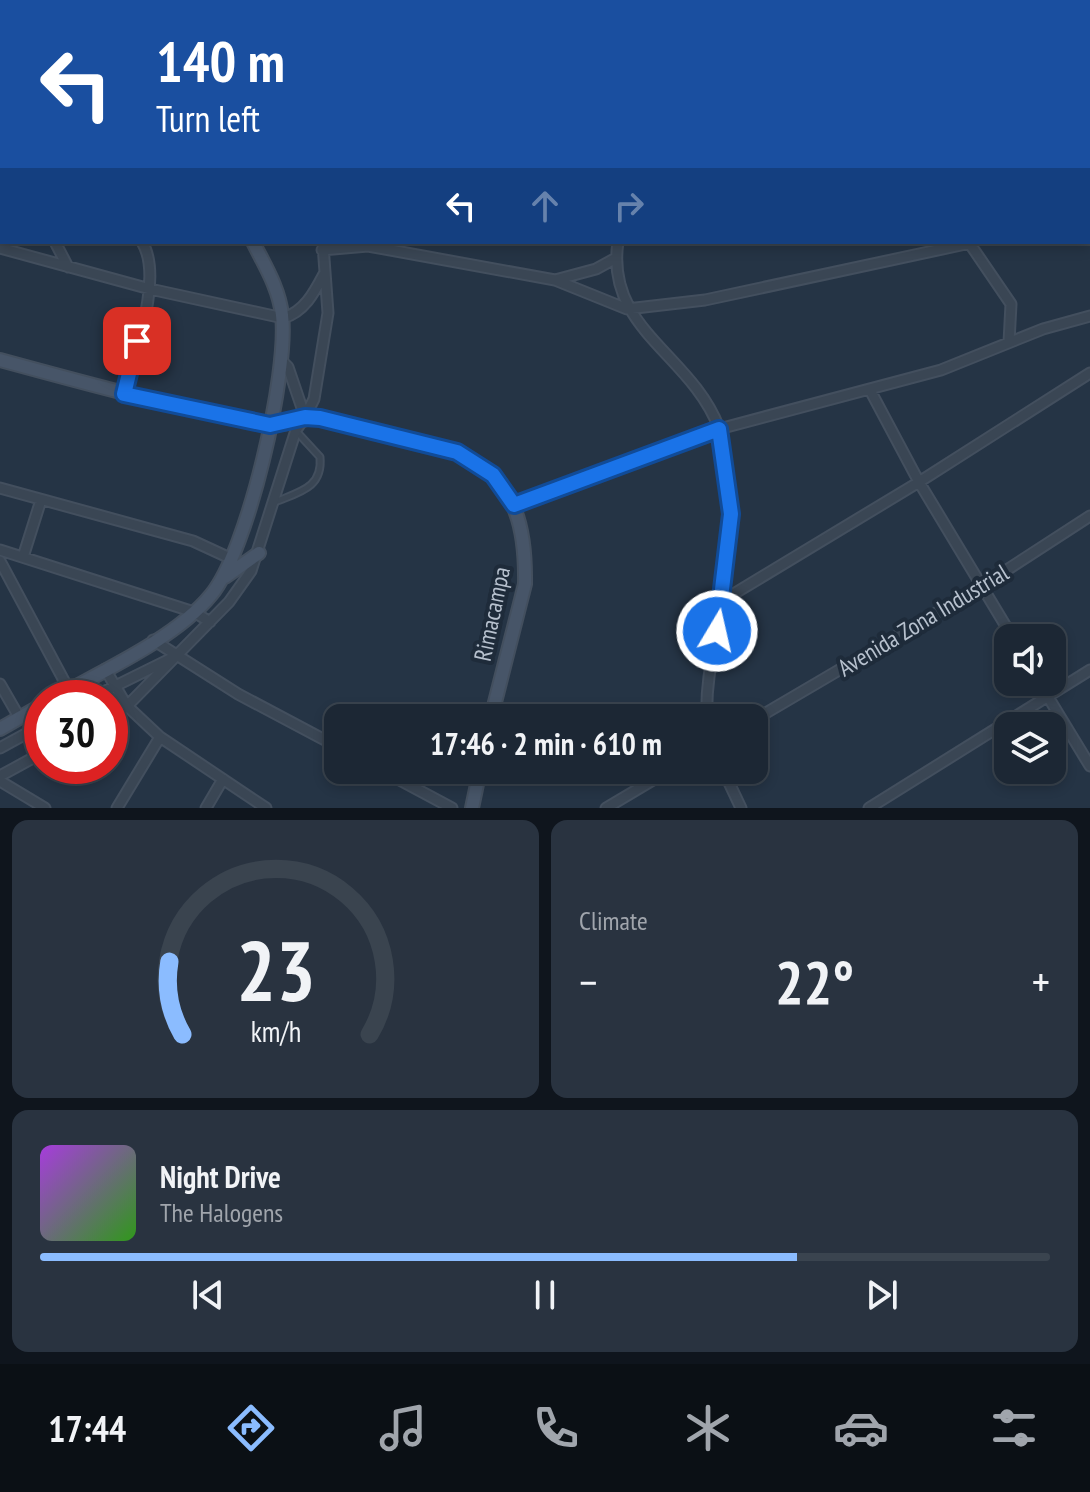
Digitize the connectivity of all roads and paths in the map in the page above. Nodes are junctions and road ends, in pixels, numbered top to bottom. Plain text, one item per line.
1 (56, 244) edge
2 (143, 244) edge
3 (254, 244) edge
4 (618, 244) edge
5 (968, 244) edge
6 (974, 244) edge
7 (323, 246) edge
8 (0, 248) edge
9 (616, 258) junction
10 (68, 267) junction
11 (324, 274) junction
12 (555, 280) junction
13 (150, 289) junction
14 (627, 309) junction
15 (1087, 316) edge
16 (283, 318) junction
17 (1009, 342) junction
18 (0, 360) edge
19 (281, 360) junction
20 (1090, 373) edge
21 (870, 390) junction
22 (124, 394) junction
23 (305, 417) junction
24 (270, 425) junction
25 (719, 429) junction
26 (296, 430) junction
27 (919, 482) junction
28 (0, 488) edge
29 (41, 500) junction
30 (274, 502) junction
31 (514, 505) junction
32 (1090, 516) edge
33 (0, 550) edge
34 (259, 553) junction
35 (23, 557) junction
36 (232, 559) junction
37 (0, 561) edge
38 (222, 578) junction
39 (982, 586) junction
40 (722, 601) junction
41 (194, 612) junction
42 (210, 622) junction
43 (1005, 624) edge
44 (153, 640) junction
45 (177, 656) junction
46 (105, 669) junction
47 (1090, 670) edge
48 (64, 680) edge
49 (86, 680) edge
50 (111, 680) edge
51 (125, 680) edge
52 (0, 684) edge
53 (1048, 697) junction
54 (495, 704) edge
55 (706, 704) edge
56 (128, 705) edge
57 (128, 707) edge
58 (768, 712) edge
59 (24, 714) edge
60 (19, 717) junction
61 (0, 729) edge
62 (24, 735) edge
63 (160, 737) junction
64 (324, 739) edge
65 (0, 748) edge
66 (24, 764) edge
67 (1090, 766) edge
68 (0, 779) edge
69 (223, 779) junction
70 (407, 784) edge
71 (477, 784) edge
72 (646, 784) edge
73 (730, 784) edge
74 (45, 808) edge
75 (117, 808) edge
76 (206, 808) edge
77 (266, 808) edge
78 (452, 808) edge
79 (472, 808) edge
80 (606, 808) edge
81 (741, 808) edge
82 (869, 808) edge

1 - 10 street
2 - 13 street
3 - 16 street
4 - 9 street
5 - 14 street
6 - 17 street
7 - 11 street
7 - 12 street
8 - 10 street
9 - 12 street
9 - 14 street
10 - 13 street
11 - 16 street
11 - 23 street
12 - 14 street
13 - 16 street
13 - 22 street
14 - 25 street
15 - 17 street
16 - 19 street
17 - 21 street
18 - 22 street
19 - 23 street
19 - 24 street
20 - 27 street
21 - 25 street
21 - 27 street
22 - 24 street
23 - 24 street, Rimacampa
23 - 26 street
23 - 31 street, Rimacampa
24 - 36 street
25 - 31 street
25 - 40 street
26 - 30 street
26 - 30 lane
27 - 39 street
27 - 40 street
28 - 29 street
29 - 35 street
29 - 36 street
30 - 34 street
31 - 54 street, Rimacampa
32 - 39 street, Avenida Zona Industrial
33 - 35 street
34 - 38 street
34 - 42 street
35 - 41 street
36 - 38 street
37 - 48 street
38 - 41 street
39 - 43 street
39 - 58 street, Avenida Zona Industrial
40 - 55 street
41 - 42 street
41 - 44 street
42 - 45 street
44 - 45 street
44 - 46 street
45 - 51 street
45 - 56 street
45 - 64 street
46 - 49 street
46 - 50 street
47 - 53 street
52 - 60 street
53 - 67 street
53 - 82 street
57 - 63 street
59 - 60 street
60 - 61 street
62 - 65 street
63 - 69 street
63 - 75 street
66 - 68 street
68 - 74 street
69 - 76 street
69 - 77 street
70 - 78 street
71 - 79 street
72 - 80 street
73 - 81 street

